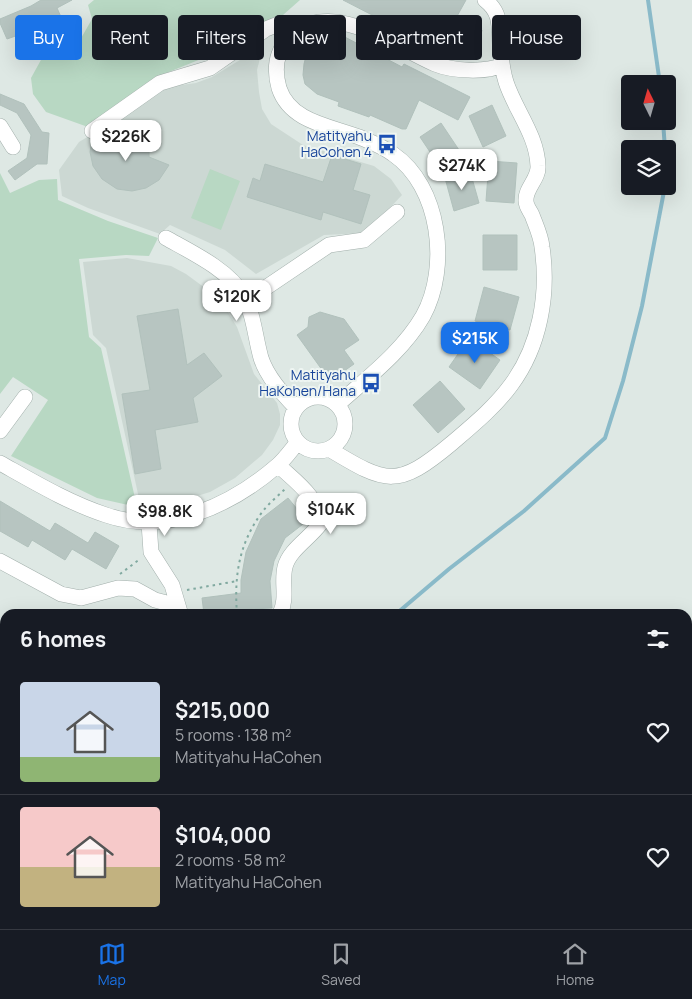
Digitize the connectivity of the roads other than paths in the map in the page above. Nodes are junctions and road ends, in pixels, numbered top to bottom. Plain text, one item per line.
1 (485, 0) edge
2 (346, 22) edge
3 (274, 26) edge
4 (277, 60) edge
5 (502, 65) junction
6 (0, 126) edge
7 (92, 131) dead end
8 (12, 147) dead end
9 (397, 212) dead end
10 (166, 238) dead end
11 (246, 301) junction
12 (25, 397) dead end
13 (337, 405) junction
14 (296, 408) junction
15 (0, 431) edge
16 (298, 442) junction
17 (329, 449) junction
18 (0, 463) edge
19 (278, 465) junction
20 (149, 523) junction
21 (0, 561) edge
22 (178, 604) edge
23 (282, 609) edge

1 - 5 street
2 - 5 street
3 - 7 street
4 - 13 street
5 - 17 street
6 - 8 street
9 - 11 street
10 - 11 street
11 - 14 street
12 - 15 street
13 - 14 street
13 - 17 street
14 - 16 street
16 - 17 street
16 - 19 street
18 - 20 street
19 - 20 street
19 - 23 street
20 - 22 street
21 - 22 street

